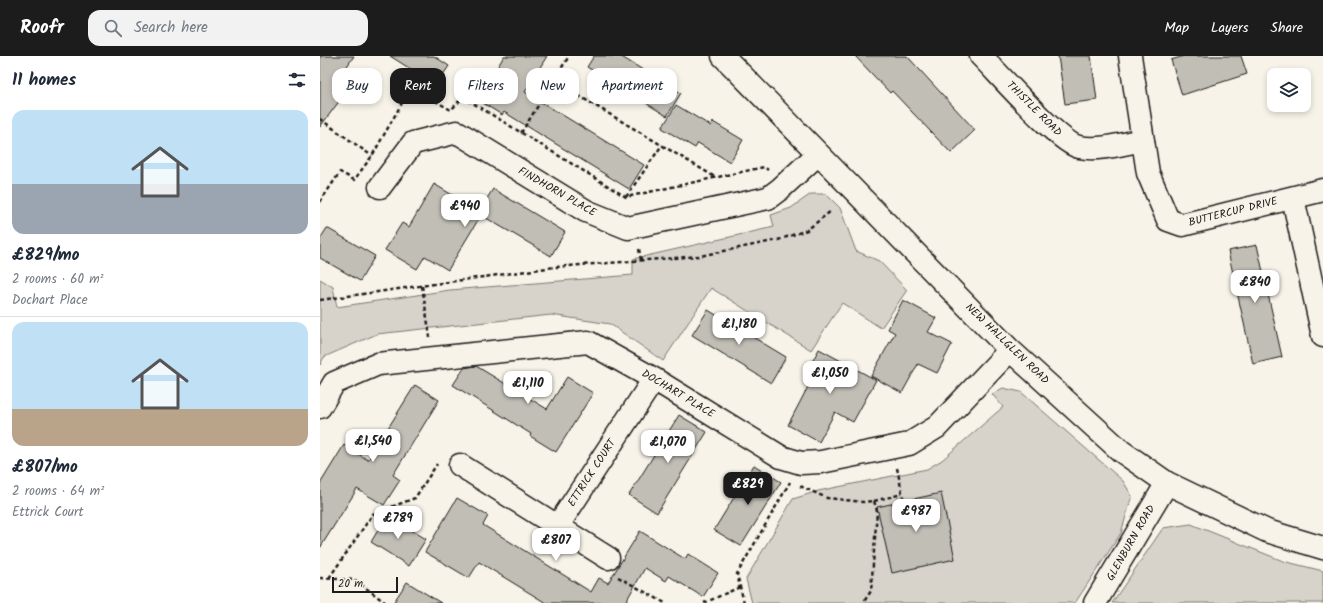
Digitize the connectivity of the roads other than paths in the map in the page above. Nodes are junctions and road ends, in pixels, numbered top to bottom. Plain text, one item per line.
1 (723, 56) edge
2 (981, 56) edge
3 (1130, 56) edge
4 (738, 64) edge
5 (1142, 140) junction
6 (818, 154) junction
7 (386, 179) road end
8 (1323, 190) edge
9 (1293, 198) junction
10 (1323, 336) edge
11 (1010, 350) junction
12 (654, 379) junction
13 (320, 406) edge
14 (460, 465) road end
15 (1167, 483) junction
16 (557, 526) junction
17 (1323, 548) edge
18 (608, 558) road end
19 (1095, 603) edge

1 - 4 street, NEW HALLGLEN ROAD
2 - 5 street, THISTLE ROAD
3 - 5 street, BUTTERCUP DRIVE
4 - 6 street, NEW HALLGLEN ROAD
5 - 9 street, BUTTERCUP DRIVE
6 - 7 street, FINDHORN PLACE
6 - 11 street, NEW HALLGLEN ROAD
8 - 9 street, BUTTERCUP DRIVE
9 - 10 street
11 - 12 street, DOCHART PLACE
11 - 15 street, NEW HALLGLEN ROAD
12 - 13 street, DOCHART PLACE
12 - 16 street, ETTRICK COURT
14 - 16 street
15 - 17 street, NEW HALLGLEN ROAD
15 - 19 street, GLENBURN ROAD
16 - 18 street

